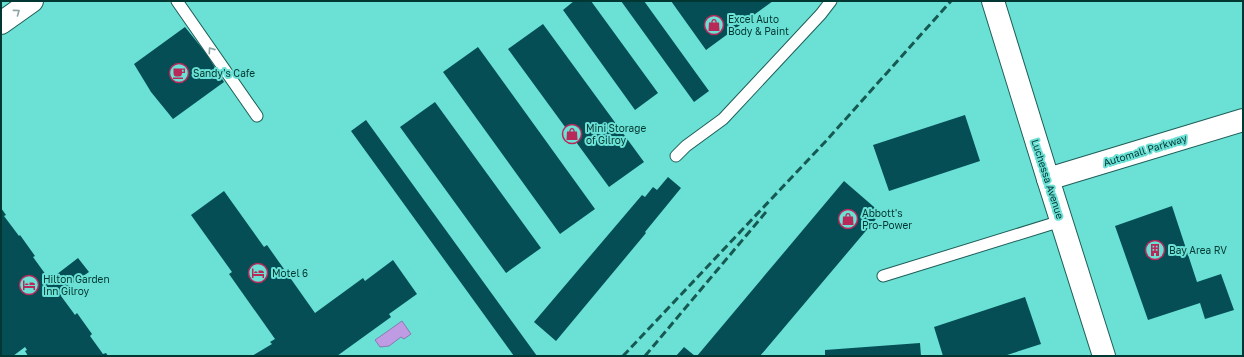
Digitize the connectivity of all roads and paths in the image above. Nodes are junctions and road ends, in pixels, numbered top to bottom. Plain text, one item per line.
1 (32, 1) edge
2 (177, 1) edge
3 (831, 1) edge
4 (993, 1) edge
5 (1, 24) edge
6 (257, 116) dead end
7 (1243, 120) edge
8 (676, 156) dead end
9 (1048, 179) junction
10 (1061, 221) junction
11 (883, 276) dead end
12 (1104, 356) edge

5 -> 1 street
6 -> 2 lane
3 - 8 lane
4 - 9 street, Luchessa Avenue
7 - 9 street, Automall Parkway
9 - 10 street, Luchessa Avenue
10 - 11 lane
10 - 12 street, Luchessa Avenue

